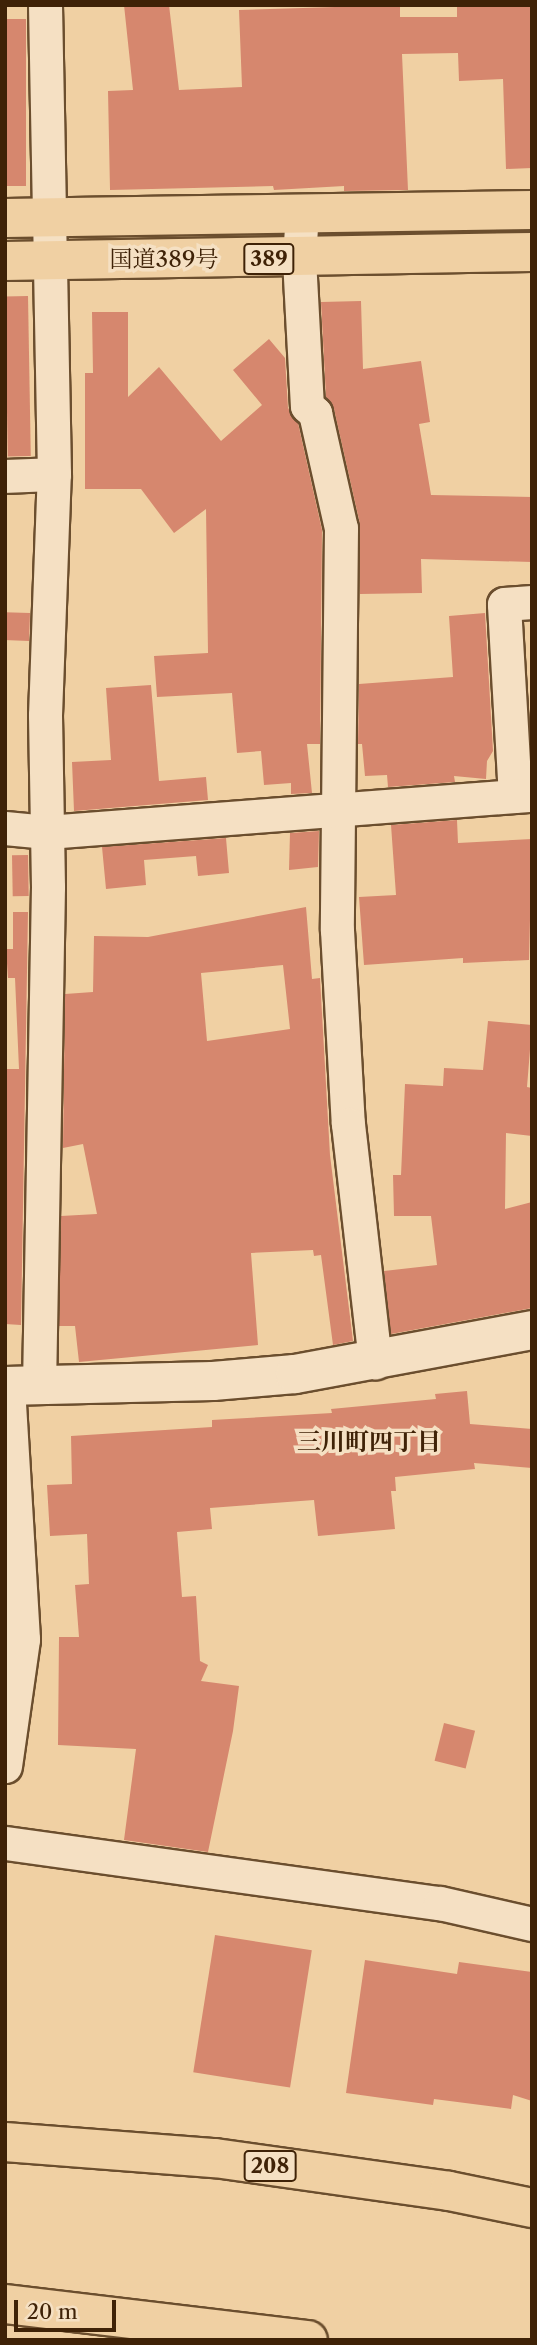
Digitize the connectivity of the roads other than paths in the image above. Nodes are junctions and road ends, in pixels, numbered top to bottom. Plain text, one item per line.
1 (45, 5) edge
2 (532, 210) edge
3 (302, 212) junction
4 (52, 217) junction
5 (5, 218) edge
6 (532, 252) edge
7 (299, 259) junction
8 (51, 260) junction
9 (5, 261) edge
10 (54, 474) junction
11 (5, 476) edge
12 (532, 601) edge
13 (523, 796) edge
14 (339, 807) junction
15 (5, 828) edge
16 (47, 832) junction
17 (532, 1330) edge
18 (375, 1362) junction
19 (18, 1386) edge
20 (5, 1766) edge
21 (5, 1843) edge
22 (532, 1924) edge
23 (5, 2142) edge
24 (532, 2208) edge
25 (5, 2304) edge
26 (308, 2340) edge

1 - 4 street
2 - 3 highway, 国道389号 / 389
3 - 4 highway, 国道389号 / 389
3 - 7 street
4 - 5 highway, 国道389号 / 389
4 - 8 street
6 - 7 highway, 国道389号 / 389
7 - 8 highway, 国道389号 / 389
7 - 14 street
8 - 9 highway, 国道389号 / 389
8 - 10 street
10 - 11 street
10 - 16 street
12 - 13 street
13 - 14 street
14 - 16 street
14 - 18 street
15 - 16 street
16 - 19 street
17 - 18 street
18 - 19 street
19 - 20 street
21 - 22 street
23 - 24 highway, 208
25 - 26 highway

